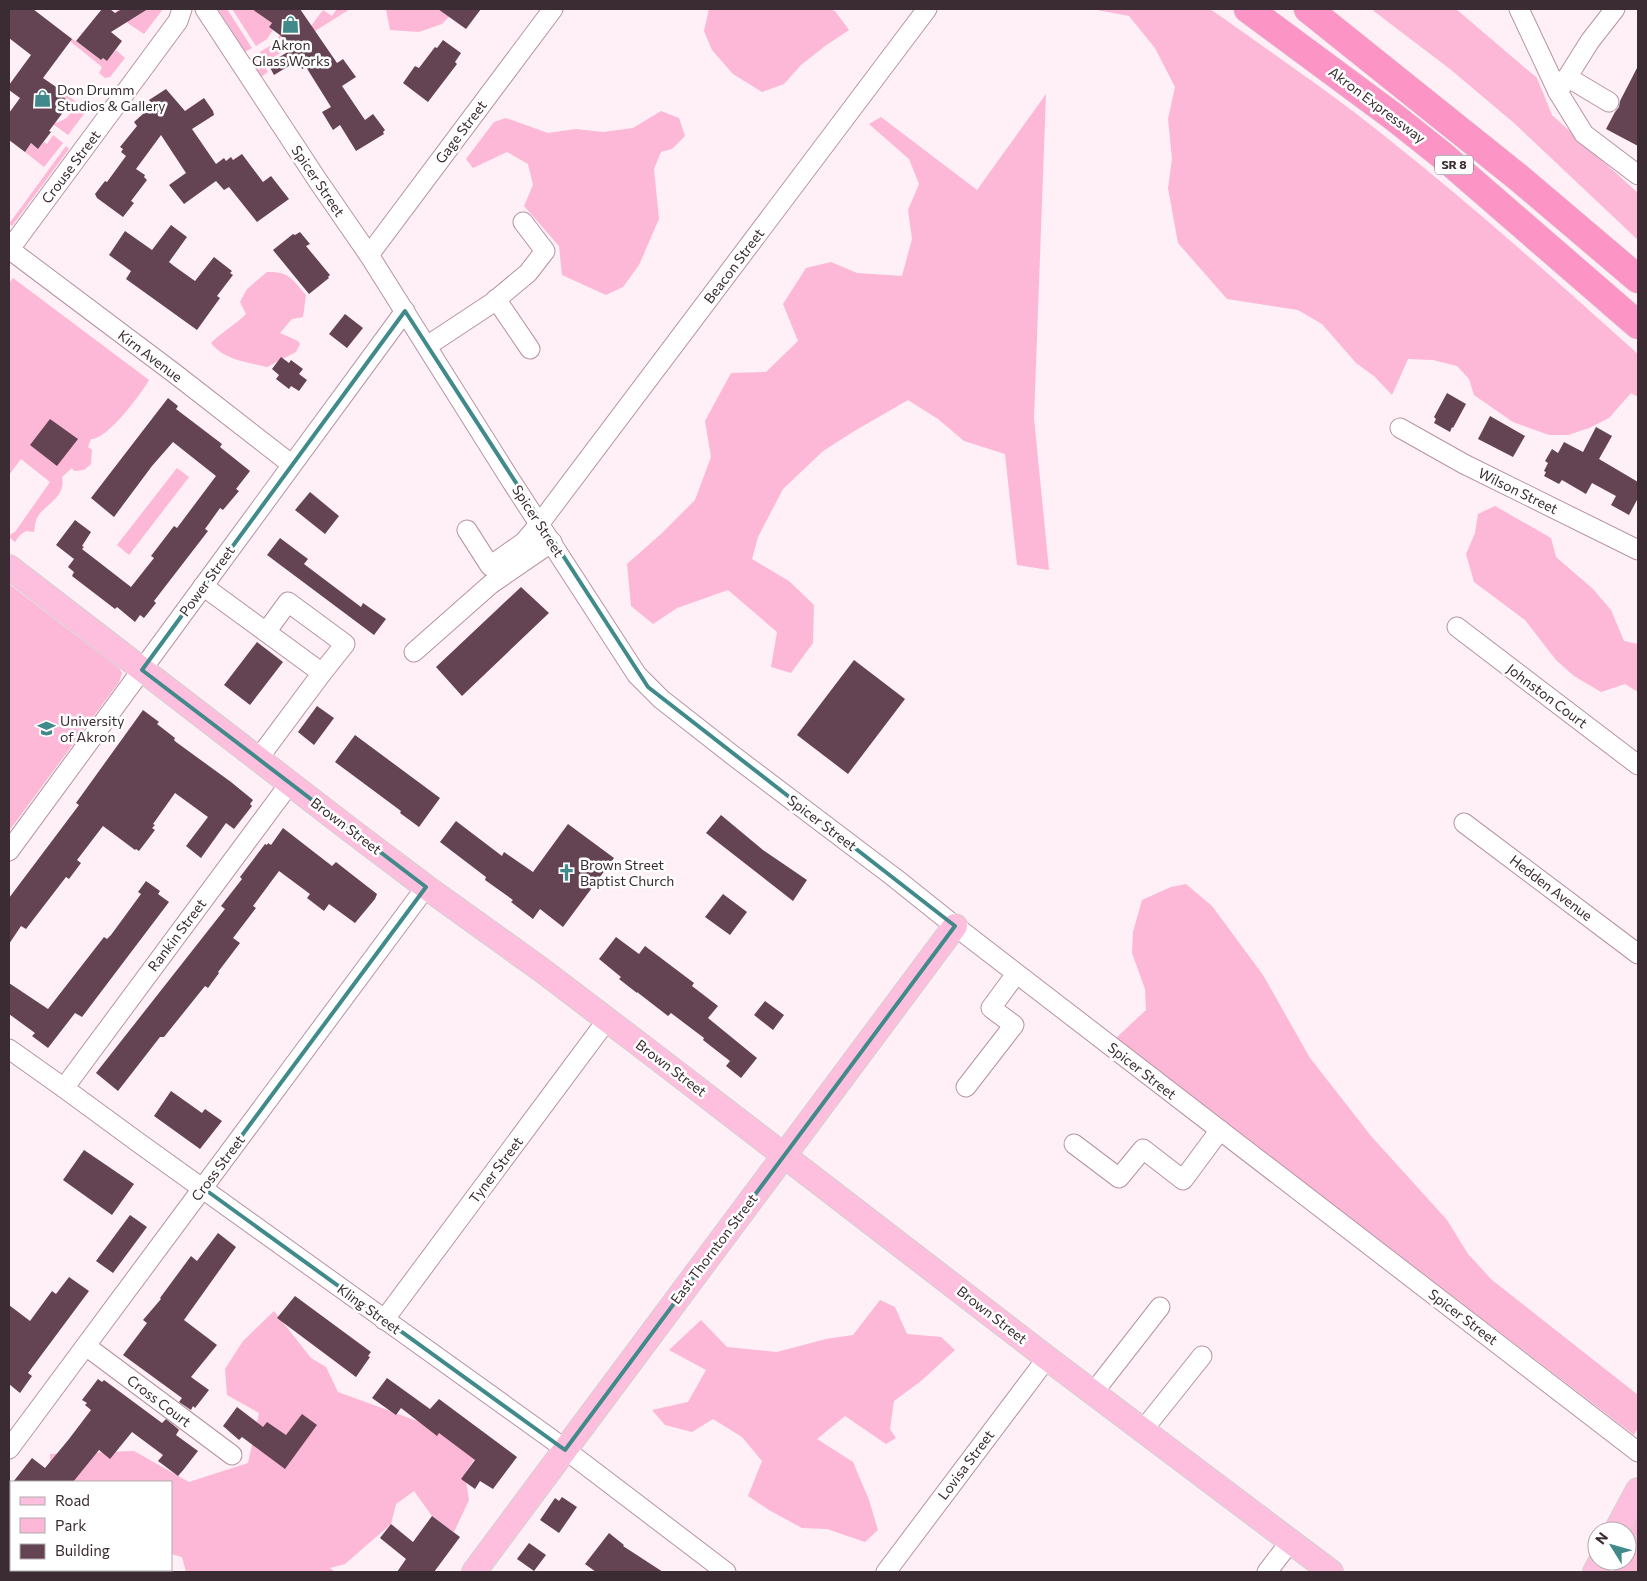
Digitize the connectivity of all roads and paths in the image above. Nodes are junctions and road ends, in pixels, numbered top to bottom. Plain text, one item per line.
1 (182, 9) edge
2 (205, 9) edge
3 (553, 9) edge
4 (927, 9) edge
5 (1248, 9) edge
6 (1308, 9) edge
7 (1519, 9) edge
8 (1615, 9) edge
9 (1562, 84) junction
10 (1609, 102) dead end
11 (1638, 175) edge
12 (1519, 178) junction
13 (523, 222) dead end
14 (9, 249) edge
15 (369, 255) junction
16 (1638, 264) edge
17 (1638, 279) edge
18 (496, 299) junction
19 (405, 311) junction
20 (1638, 325) edge
21 (427, 346) junction
22 (530, 349) dead end
23 (1400, 428) dead end
24 (291, 464) junction
25 (540, 523) junction
26 (467, 530) dead end
27 (552, 542) junction
28 (1638, 550) edge
29 (9, 567) edge
30 (203, 586) junction
31 (1456, 628) dead end
32 (266, 632) junction
33 (414, 652) dead end
34 (142, 670) junction
35 (322, 673) junction
36 (258, 759) junction
37 (1638, 765) edge
38 (290, 783) junction
39 (1464, 823) dead end
40 (9, 851) edge
41 (426, 887) junction
42 (955, 926) junction
43 (1638, 954) edge
44 (1016, 974) junction
45 (607, 1020) junction
46 (9, 1049) edge
47 (966, 1087) dead end
48 (64, 1088) junction
49 (1220, 1130) junction
50 (1074, 1144) dead end
51 (785, 1155) junction
52 (203, 1188) junction
53 (1160, 1307) dead end
54 (384, 1320) junction
55 (86, 1346) junction
56 (1202, 1356) dead end
57 (1047, 1358) junction
58 (1093, 1393) junction
59 (1143, 1430) junction
60 (9, 1449) edge
61 (565, 1450) junction
62 (1638, 1452) edge
63 (232, 1456) dead end
64 (1638, 1490) edge
65 (1621, 1521) edge
66 (1290, 1542) junction
67 (474, 1572) edge
68 (726, 1572) edge
69 (886, 1572) edge
70 (1267, 1572) edge
71 (1331, 1572) edge

1 - 14 street, Crouse Street
2 - 15 street, Spicer Street
3 - 15 street, Gage Street
4 - 25 street, Beacon Street
5 - 20 highway, Akron Expressway / SR 8
6 - 12 highway, SR 8
7 - 9 street
8 - 9 street
9 - 10 street
9 - 11 street
12 - 16 highway
12 - 17 highway, SR 8
13 - 18 street
14 - 24 street, Kirn Avenue
15 - 19 street, Spicer Street
18 - 21 street
18 - 22 street
19 - 21 street, Spicer Street
19 - 24 street, Power Street
21 - 25 street, Spicer Street
23 - 28 street, Wilson Street
24 - 30 street, Power Street
25 - 26 street, Beacon Street
25 - 27 street, Spicer Street
27 - 33 street
27 - 42 street, Spicer Street
29 - 34 main road, Brown Street
30 - 32 street
30 - 34 street, Power Street
31 - 37 street, Johnston Court
32 - 35 street
32 - 35 street
34 - 36 main road, Brown Street
34 - 40 street, Power Street
35 - 36 street
36 - 38 main road, Brown Street
38 - 41 main road, Brown Street
38 - 48 street, Rankin Street
39 - 43 street, Hedden Avenue
41 - 45 main road, Brown Street
41 - 52 street, Cross Street
42 - 44 street, Spicer Street
42 - 51 main road, East Thornton Street
44 - 47 street
44 - 49 street, Spicer Street
45 - 51 main road, Brown Street
45 - 54 street, Tyner Street
46 - 48 street, Kling Street
48 - 52 street, Kling Street
49 - 50 street
49 - 62 street, Spicer Street
51 - 57 main road, Brown Street
51 - 61 main road, East Thornton Street
52 - 54 street, Kling Street
52 - 55 street, Cross Street
53 - 58 street
54 - 61 street, Kling Street
55 - 60 street, Cross Street
55 - 63 street, Cross Court
56 - 59 street
57 - 58 main road, Brown Street
57 - 69 street, Lovisa Street
58 - 59 main road, Brown Street
59 - 66 main road, Brown Street
61 - 67 main road, East Thornton Street
61 - 68 street, Kling Street
64 - 65 main road
66 - 70 street
66 - 71 main road, Brown Street

